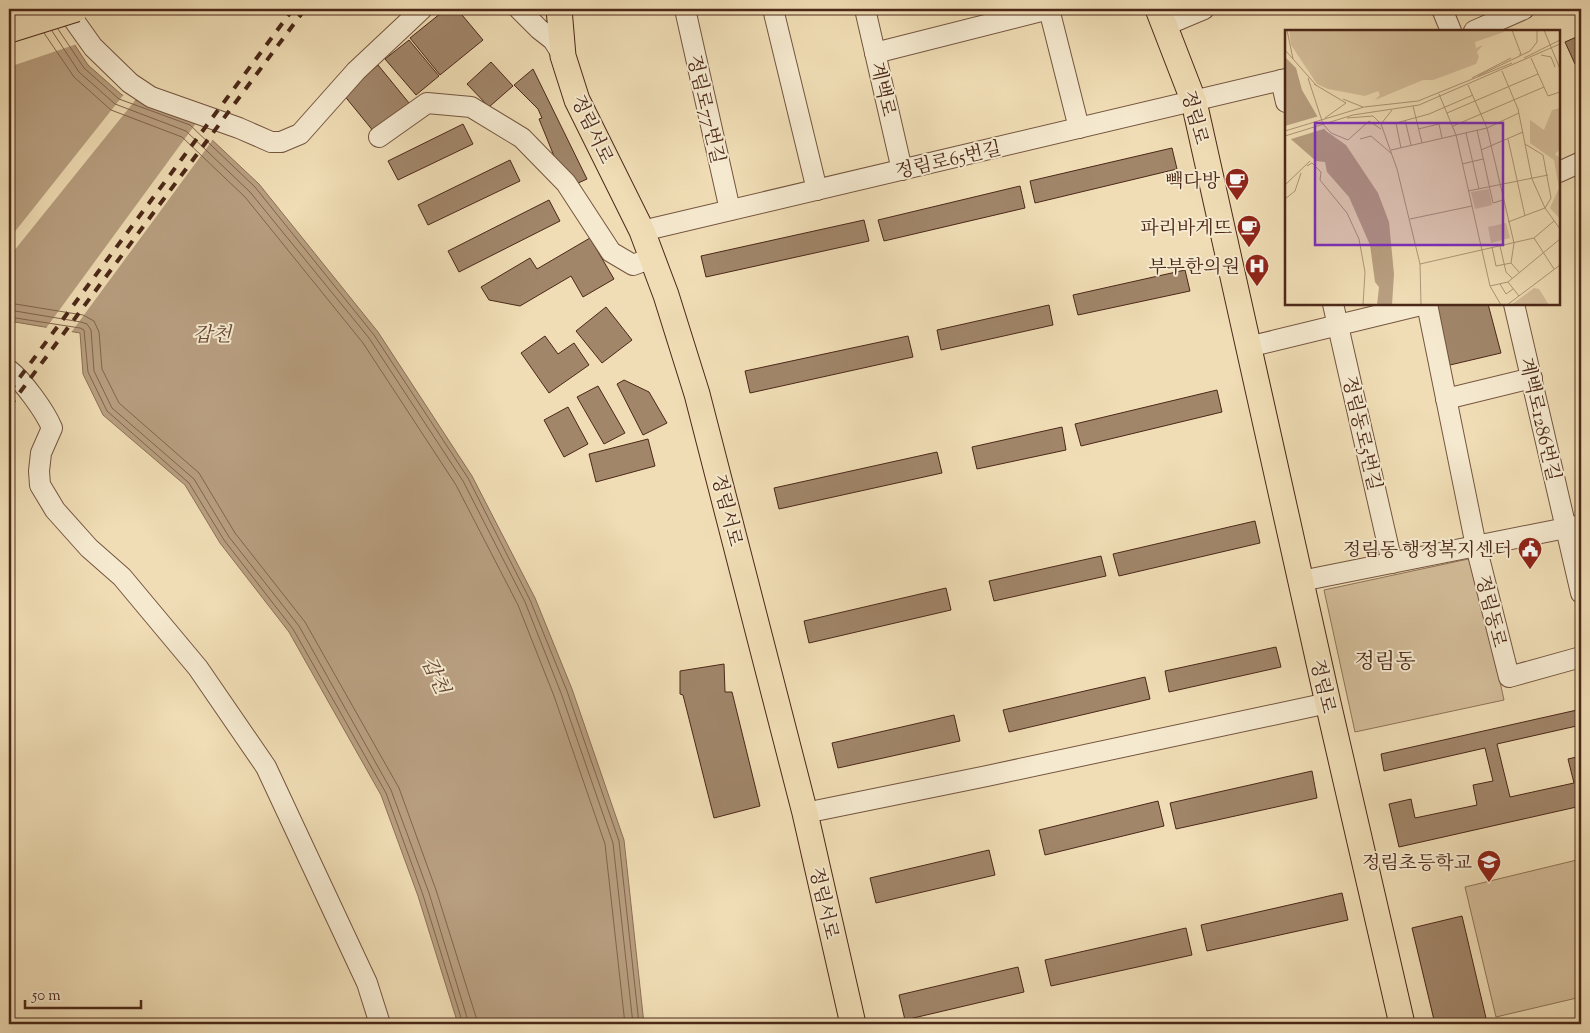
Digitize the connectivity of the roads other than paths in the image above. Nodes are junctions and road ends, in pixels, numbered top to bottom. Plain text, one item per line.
1 (66, 9) edge
2 (76, 9) edge
3 (422, 9) edge
4 (519, 9) edge
5 (684, 9) edge
6 (773, 9) edge
7 (865, 9) edge
8 (1204, 9) edge
9 (1442, 9) edge
10 (1524, 9) edge
11 (561, 10) edge
12 (1162, 17) edge
13 (9, 30) edge
14 (1452, 30) edge
15 (1476, 30) edge
16 (875, 53) junction
17 (563, 56) junction
18 (1284, 80) edge
19 (1194, 102) junction
20 (1079, 128) junction
21 (380, 137) dead end
22 (1581, 162) edge
23 (902, 170) junction
24 (1560, 172) edge
25 (817, 190) junction
26 (730, 210) junction
27 (642, 230) junction
28 (652, 258) junction
29 (1334, 305) edge
30 (1422, 305) edge
31 (1426, 305) edge
32 (1514, 305) edge
33 (1338, 325) junction
34 (1248, 347) junction
35 (9, 370) edge
36 (1532, 378) junction
37 (1446, 399) junction
38 (1573, 526) edge
39 (1476, 546) junction
40 (1392, 563) junction
41 (1301, 582) junction
42 (1581, 593) edge
43 (1581, 657) edge
44 (1328, 703) junction
45 (805, 813) junction
46 (380, 1024) edge
47 (853, 1024) edge
48 (1402, 1024) edge

1 - 3 street
2 - 13 main road, bridge
4 - 17 street
5 - 26 street, 정림로77번길
6 - 25 street
7 - 16 street, 계백로
8 - 12 street
9 - 14 street
10 - 15 street
11 - 17 main road, 정림서로
12 - 19 main road, 정림로
16 - 20 street
16 - 23 street, 계백로
17 - 27 main road, 정림서로
18 - 19 street, 정림로65번길
19 - 20 street, 정림로65번길
19 - 34 main road, 정림로
20 - 23 street, 정림로65번길
21 - 28 street
22 - 24 street
23 - 25 street, 정림로65번길
25 - 26 street, 정림로65번길
26 - 27 street, 정림로65번길
27 - 28 main road, 정림서로
28 - 45 main road, 정림서로
29 - 33 street, 정림동로5번길
30 - 33 street
31 - 37 street, 정림동로
32 - 36 street, 계백로1286번길
33 - 34 street
33 - 40 street, 정림동로5번길
34 - 41 main road, 정림로
35 - 46 street
36 - 37 street
36 - 38 street, 계백로1286번길
37 - 39 street, 정림동로
38 - 39 street
38 - 42 street, 계백로1286번길
39 - 40 street
39 - 43 street, 정림동로
40 - 41 street
41 - 44 main road, 정림로
44 - 45 street
44 - 48 main road, 정림로
45 - 47 main road, 정림서로

